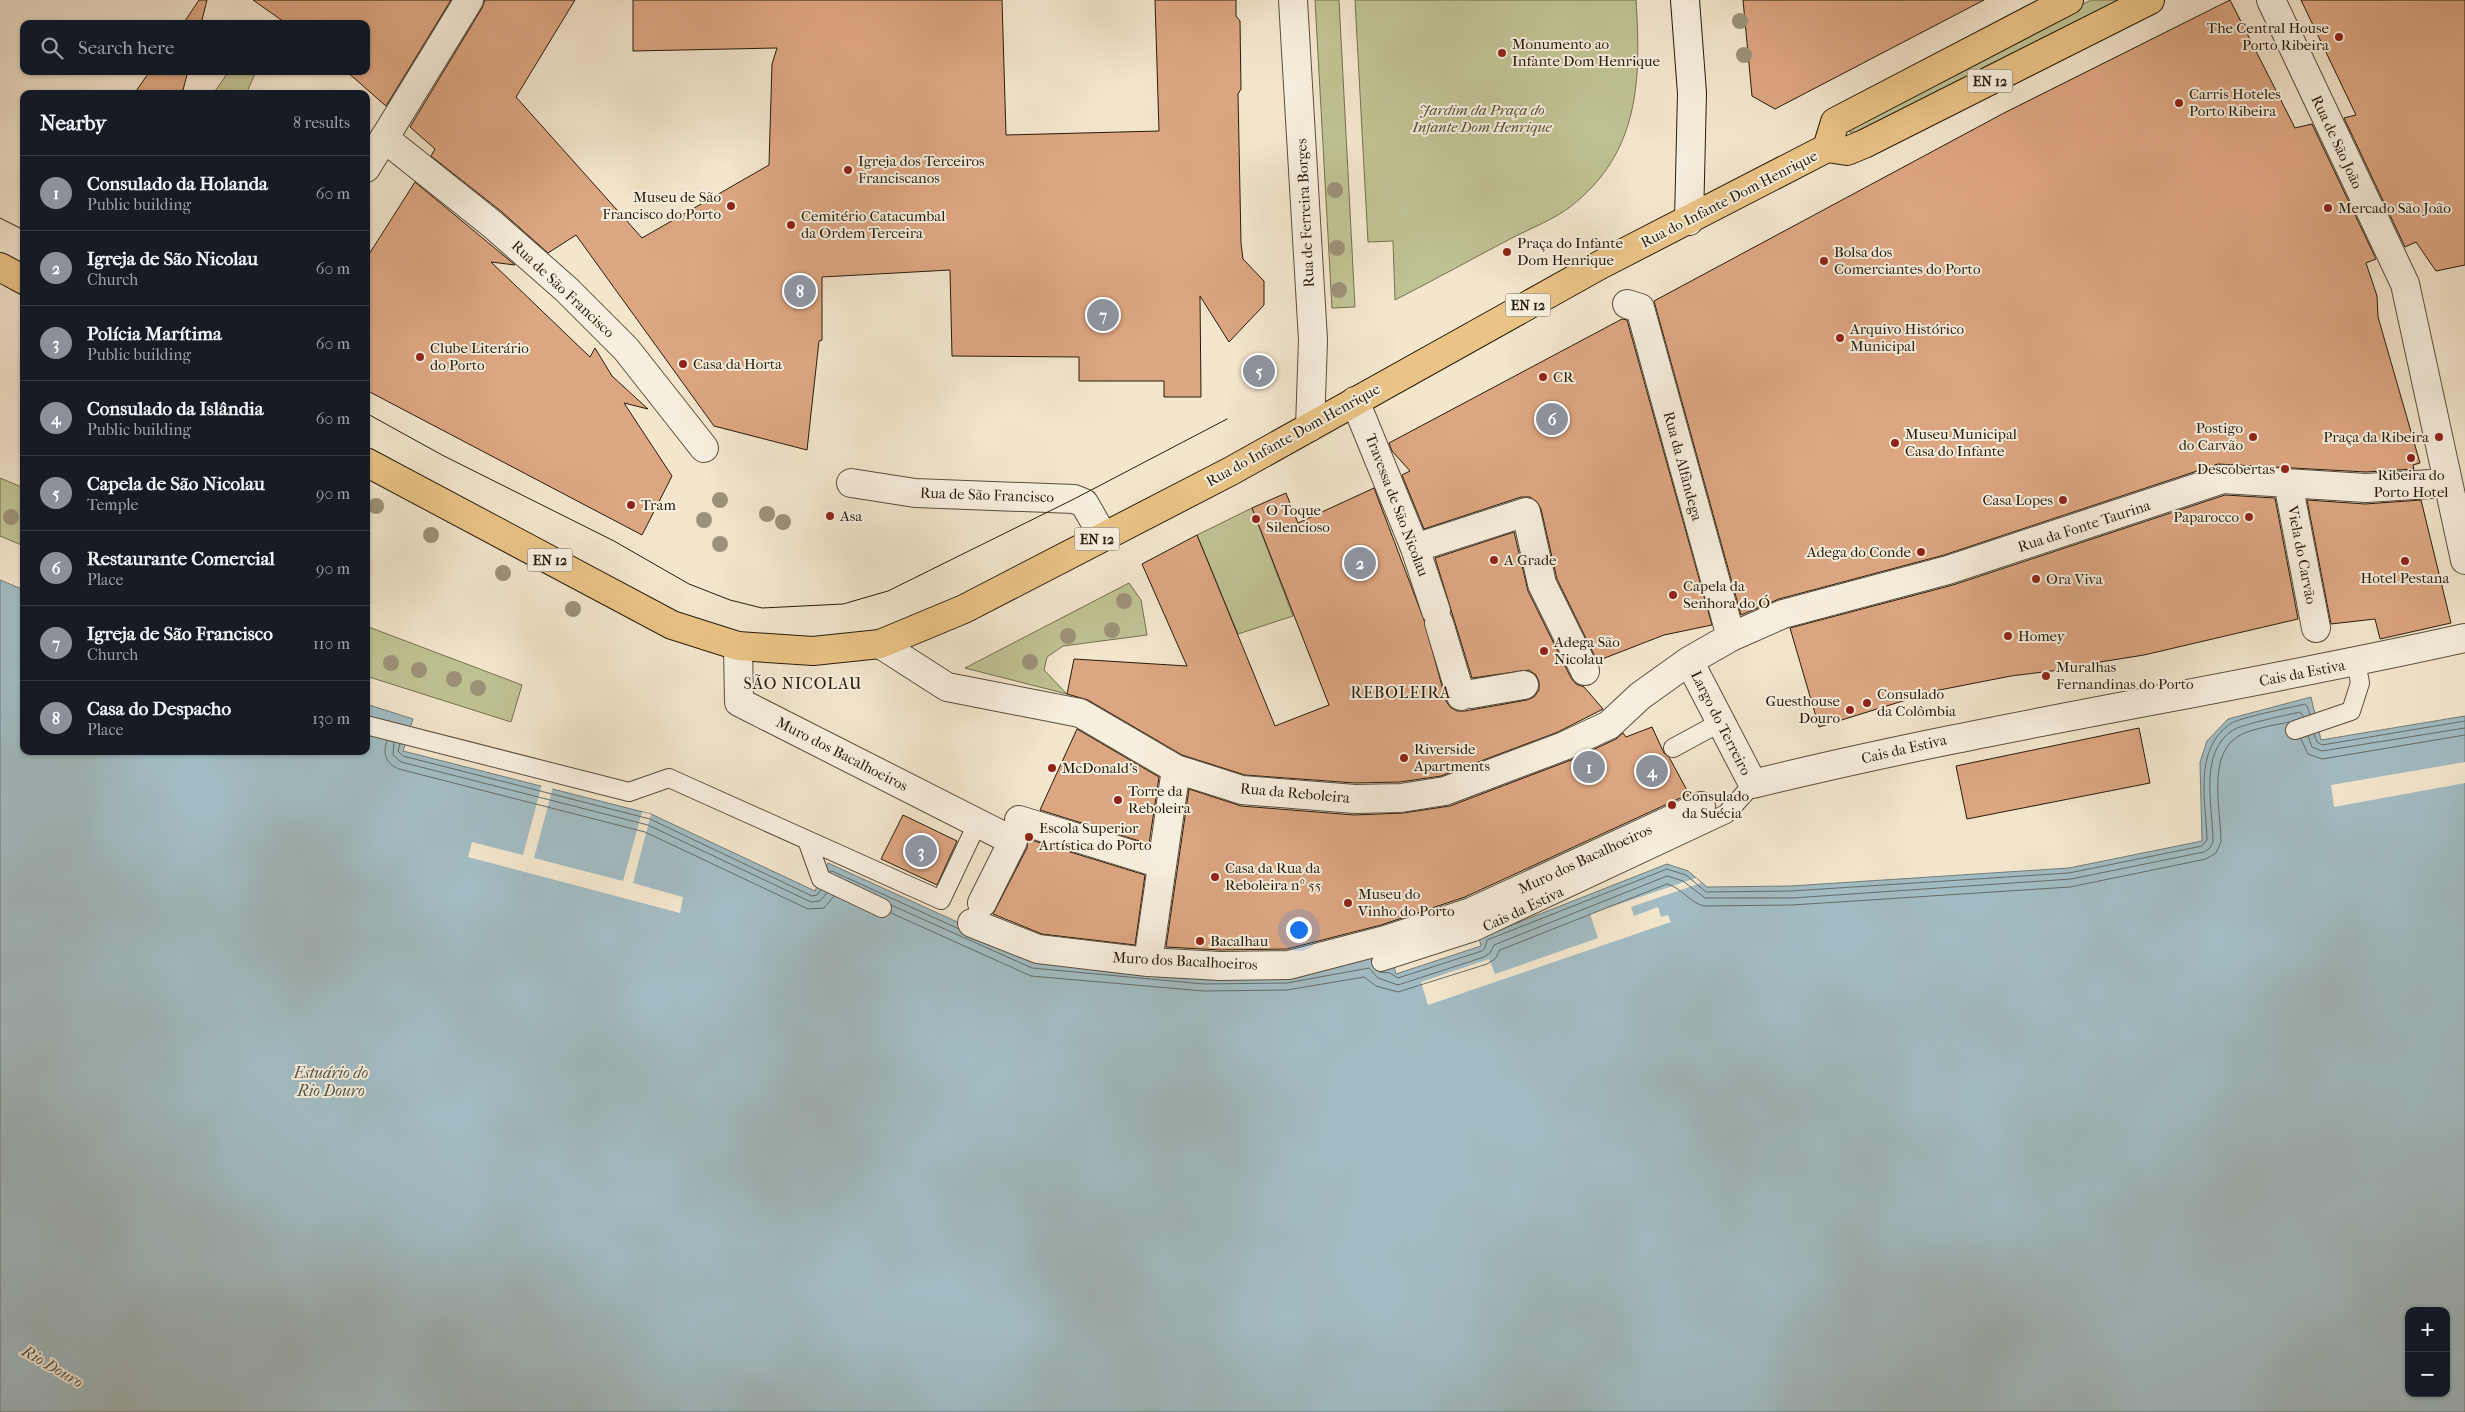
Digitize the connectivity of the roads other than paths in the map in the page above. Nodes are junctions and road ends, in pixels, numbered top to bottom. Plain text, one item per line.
1 (469, 0) edge
2 (1293, 0) edge
3 (1685, 0) edge
4 (2069, 0) edge
5 (2150, 0) edge
6 (2271, 0) edge
7 (393, 144) junction
8 (1827, 148) junction
9 (370, 164) edge
10 (1688, 221) junction
11 (0, 267) edge
12 (559, 268) dead end
13 (20, 278) edge
14 (1627, 304) dead end
15 (1355, 401) junction
16 (1310, 427) junction
17 (704, 448) dead end
18 (370, 464) edge
19 (851, 483) dead end
20 (2288, 483) junction
21 (2447, 483) junction
22 (1103, 536) junction
23 (1416, 548) junction
24 (2465, 560) edge
25 (1731, 637) junction
26 (2317, 637) dead end
27 (2465, 638) edge
28 (880, 644) junction
29 (738, 646) junction
30 (1689, 661) junction
31 (2356, 662) junction
32 (1585, 671) dead end
33 (1529, 684) dead end
34 (1721, 722) junction
35 (1608, 725) joint
36 (370, 726) edge
37 (2295, 730) dead end
38 (1673, 748) dead end
39 (1176, 769) junction
40 (1753, 784) junction
41 (1701, 806) dead end
42 (1019, 820) dead end
43 (977, 824) junction
44 (807, 840) junction
45 (1162, 864) junction
46 (882, 908) dead end
47 (1148, 962) junction
48 (1381, 962) dead end

1 - 7 street
2 - 16 street, Rua de Ferreira Borges
3 - 10 street
4 - 8 main road, Rua do Infante Dom Henrique / EN 12
5 - 8 main road, Rua do Infante Dom Henrique / EN 12
6 - 21 street, Rua de São João
7 - 9 street
7 - 12 street, Rua de São Francisco
7 - 17 street, Rua de São Francisco
8 - 10 main road, Rua do Infante Dom Henrique / EN 12
10 - 15 main road, Rua do Infante Dom Henrique / EN 12
11 - 13 main road
14 - 25 street, Rua da Alfândega
15 - 16 main road, Rua do Infante Dom Henrique / EN 12
15 - 23 street, Travessa de São Nicolau
16 - 22 main road, Rua do Infante Dom Henrique / EN 12
18 - 29 main road, EN 12
19 - 22 street, Rua de São Francisco
20 - 21 street, Rua da Fonte Taurina
20 - 25 street, Rua da Fonte Taurina
20 - 26 street, Viela do Carvão
21 - 24 street
22 - 28 main road, Rua do Infante Dom Henrique / EN 12
23 - 32 street
23 - 33 street, Travessa de São Nicolau
25 - 30 street, Largo do Terreiro
27 - 31 street, Cais da Estiva
28 - 29 main road, Rua do Infante Dom Henrique / EN 12
28 - 39 street, Rua da Reboleira
29 - 43 street, Muro dos Bacalhoeiros
30 - 34 street, Largo do Terreiro
30 - 35 street, Largo do Terreiro
31 - 37 lane
31 - 40 street, Cais da Estiva
34 - 38 lane
34 - 40 street, Largo do Terreiro
35 - 39 street, Rua da Reboleira
36 - 44 lane
39 - 45 street
40 - 48 lane, Cais da Estiva
41 - 47 street, Muro dos Bacalhoeiros
42 - 45 street
43 - 44 lane
43 - 47 street, Muro dos Bacalhoeiros
44 - 46 lane
45 - 47 street

